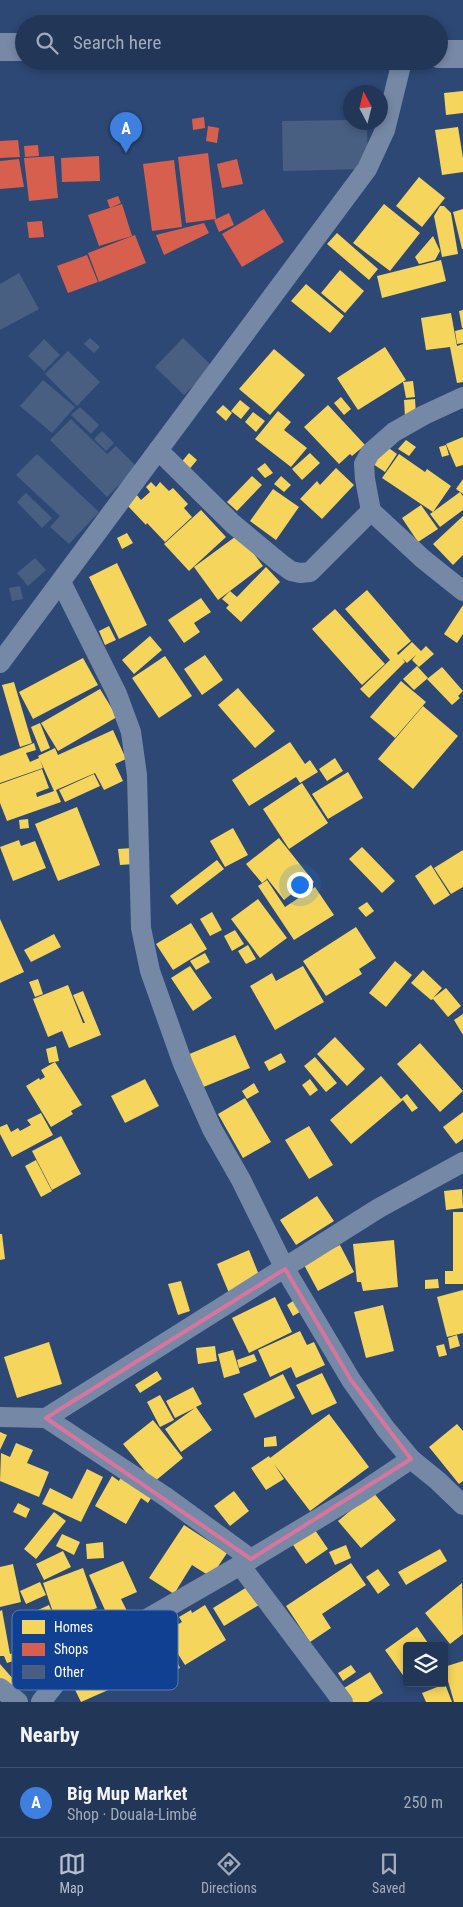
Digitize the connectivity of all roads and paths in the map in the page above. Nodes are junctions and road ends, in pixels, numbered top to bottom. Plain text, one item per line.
1 (0, 47) edge
2 (15, 47) edge
3 (448, 54) edge
4 (463, 54) edge
5 (400, 70) edge
6 (463, 397) edge
7 (158, 450) junction
8 (371, 511) junction
9 (62, 582) junction
10 (463, 591) edge
11 (0, 662) edge
12 (463, 1162) edge
13 (285, 1269) junction
14 (0, 1417) edge
15 (46, 1418) junction
16 (411, 1459) junction
17 (463, 1505) edge
18 (246, 1562) junction
19 (162, 1610) edge
20 (0, 1688) edge
21 (50, 1690) edge
22 (18, 1702) edge
23 (41, 1702) edge
24 (343, 1702) edge

1 - 2 highway
3 - 4 highway
5 - 7 street
6 - 8 street
7 - 8 street
7 - 9 street
8 - 10 street
9 - 11 street
9 - 13 street
12 - 13 street
13 - 15 street
13 - 16 street
14 - 15 street
15 - 18 street
16 - 17 street
16 - 18 street
18 - 19 street
18 - 24 street
20 - 22 street
21 - 23 street

